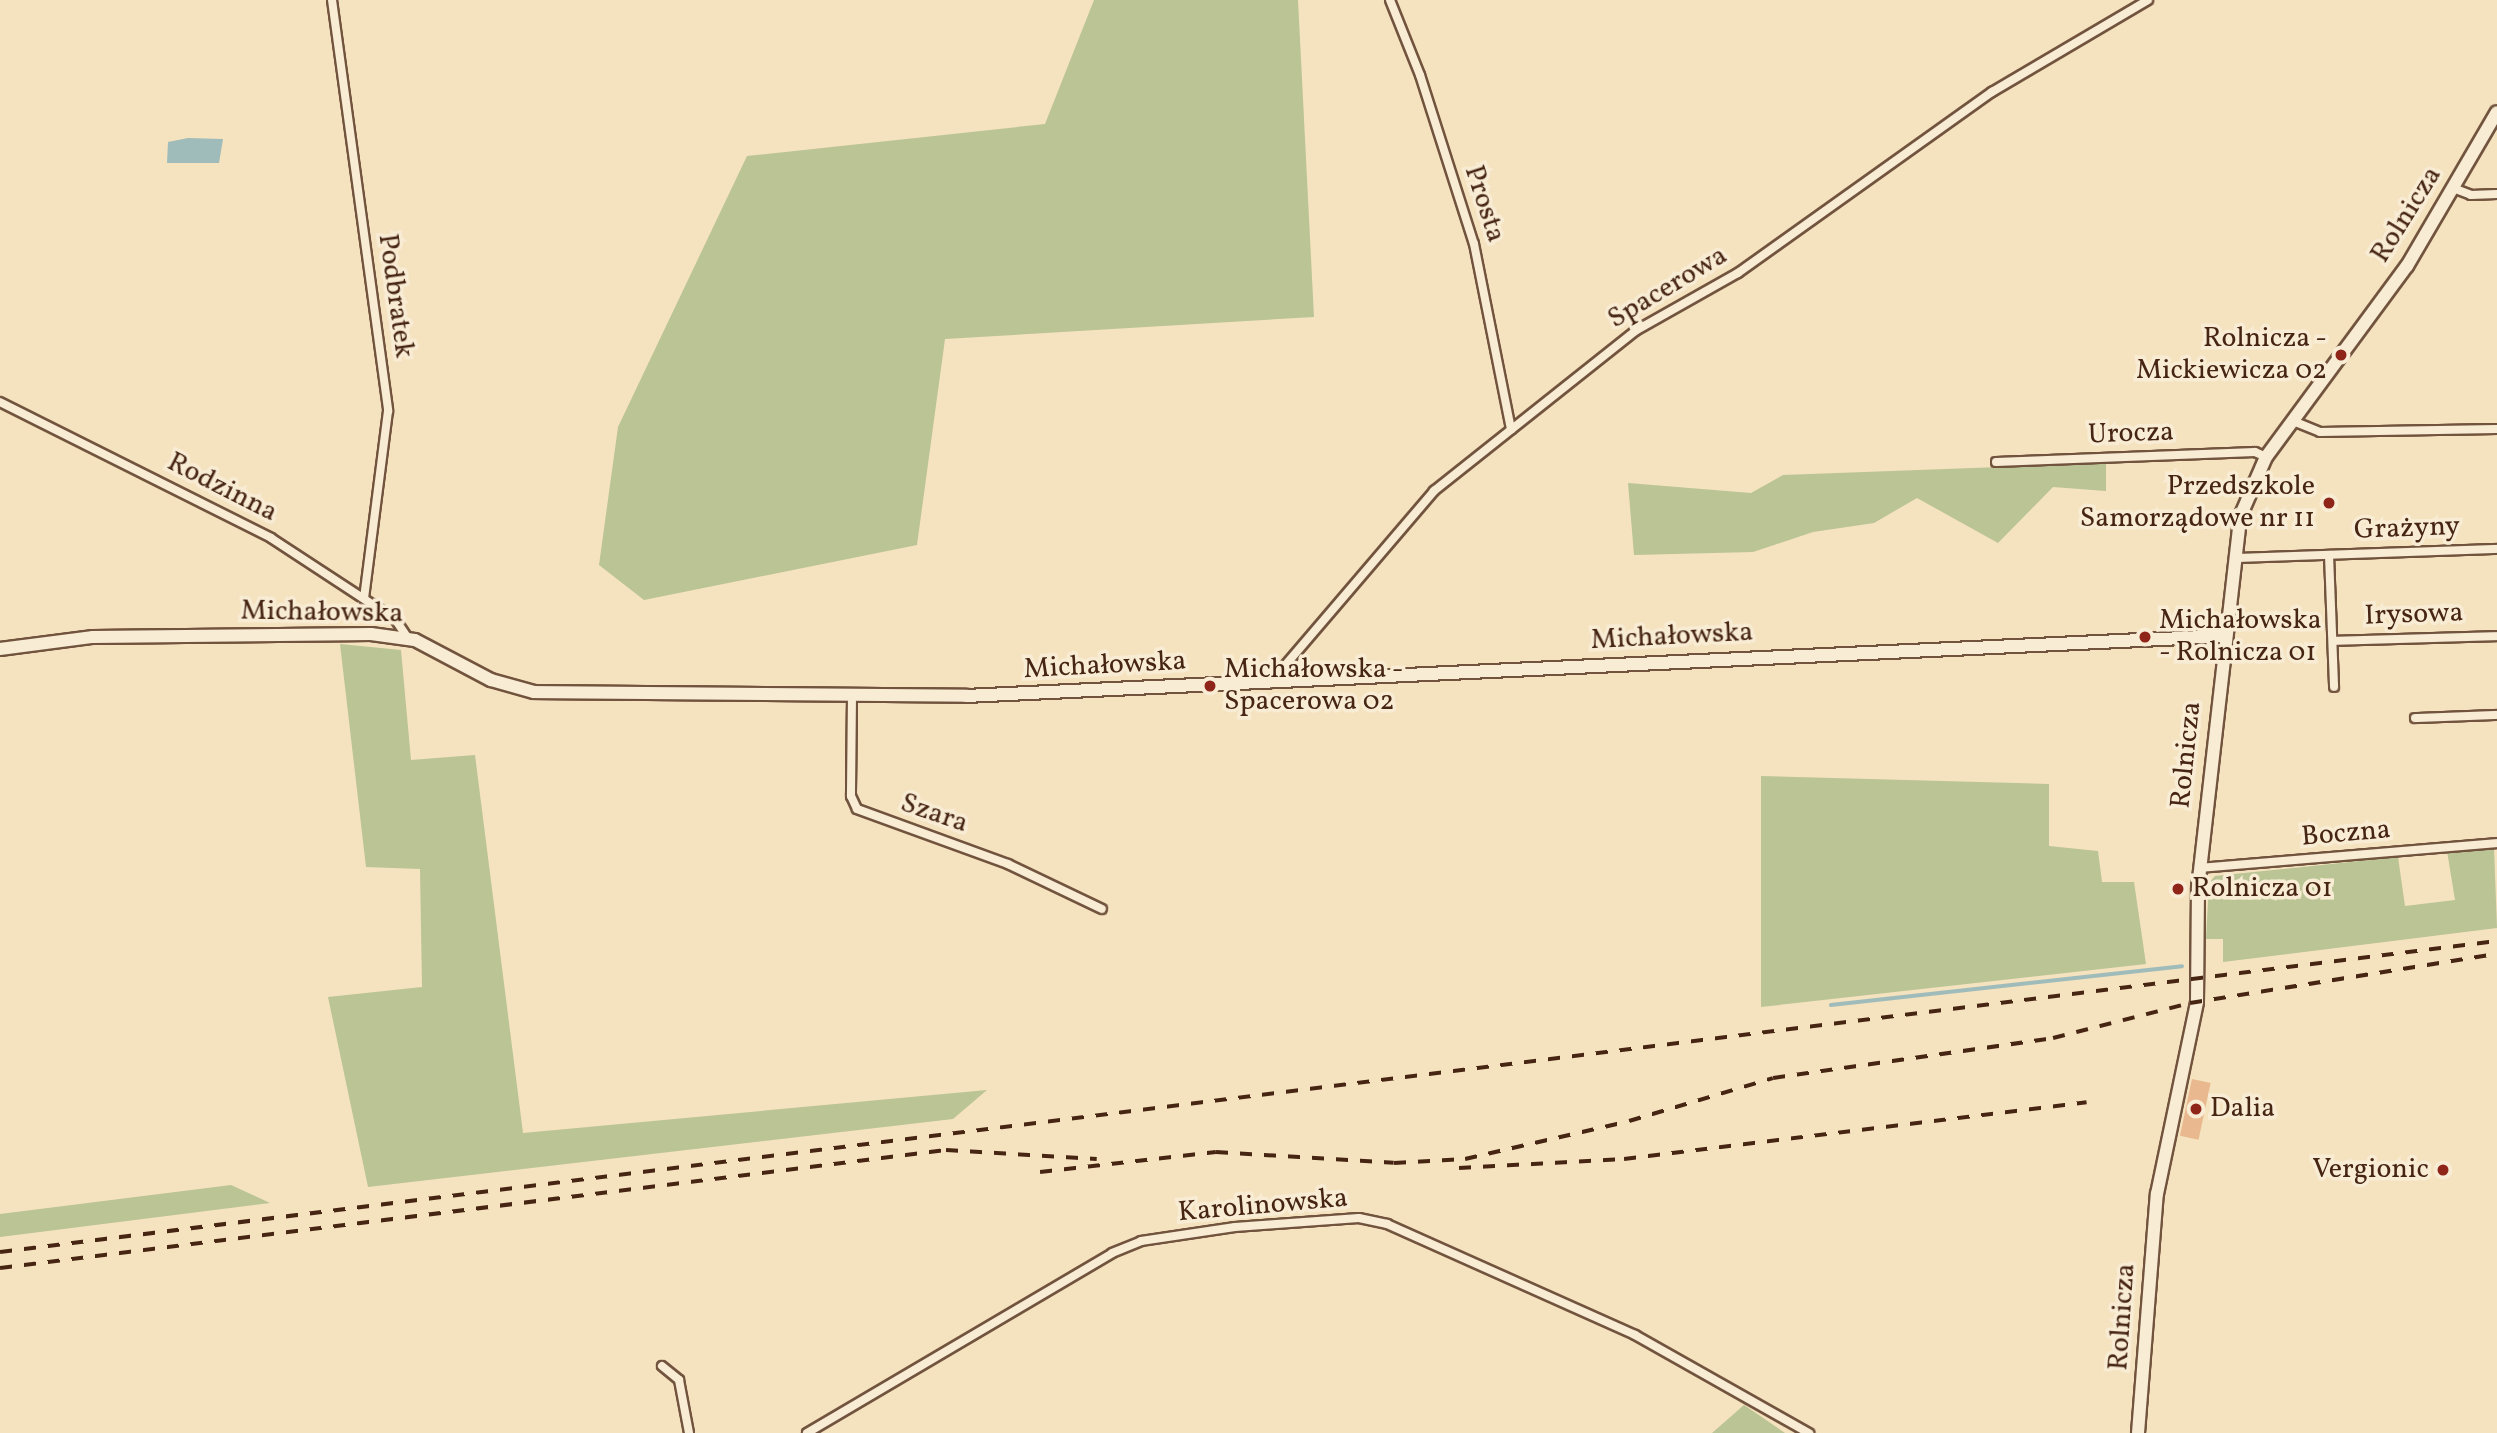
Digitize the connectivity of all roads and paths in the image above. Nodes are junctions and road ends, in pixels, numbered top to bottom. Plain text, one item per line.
1 (332, 0) edge
2 (1390, 0) edge
3 (2148, 0) edge
4 (2497, 112) edge
5 (2453, 188) junction
6 (2497, 194) edge
7 (0, 402) edge
8 (2293, 421) junction
9 (1511, 429) junction
10 (2497, 429) edge
11 (2266, 457) junction
12 (1996, 462) dead end
13 (2497, 549) edge
14 (2329, 555) junction
15 (2234, 558) junction
16 (365, 598) junction
17 (2225, 636) junction
18 (2497, 636) edge
19 (407, 638) junction
20 (2333, 641) junction
21 (0, 649) edge
22 (1270, 683) junction
23 (2334, 687) dead end
24 (852, 696) junction
25 (2497, 715) edge
26 (2415, 718) dead end
27 (2497, 843) edge
28 (2200, 868) junction
29 (1102, 909) dead end
30 (662, 1366) dead end
31 (688, 1433) edge
32 (807, 1433) edge
33 (1809, 1433) edge
34 (2138, 1433) edge

1 - 16 street, Podbratek
2 - 9 street, Prosta
3 - 9 street, Spacerowa
4 - 5 street, Rolnicza
5 - 6 street
5 - 8 street, Rolnicza
7 - 16 street, Rodzinna
8 - 10 street
8 - 11 street, Rolnicza
9 - 22 street, Spacerowa
11 - 12 street, Urocza
11 - 15 street, Rolnicza
13 - 14 street, Grażyny
14 - 15 street, Grażyny
14 - 20 street
15 - 17 street, Rolnicza
16 - 19 street, Rodzinna
17 - 22 street, Michałowska
17 - 28 street, Rolnicza
18 - 20 street, Irysowa
19 - 21 street, Michałowska
19 - 24 street, Michałowska
20 - 23 street
22 - 24 street, Michałowska
24 - 29 street, Szara
25 - 26 street
27 - 28 street, Boczna
28 - 34 street, Rolnicza
30 - 31 street
32 - 33 street, Karolinowska

